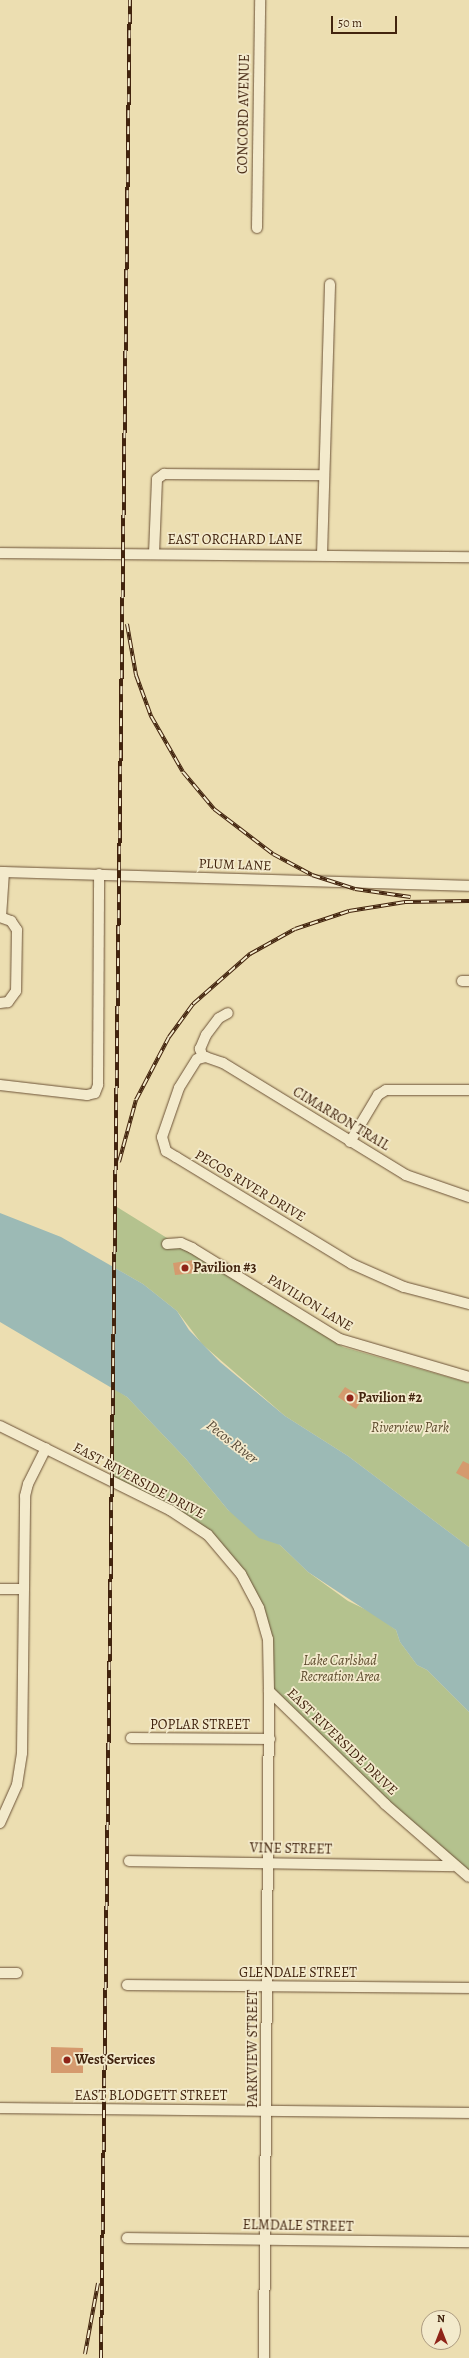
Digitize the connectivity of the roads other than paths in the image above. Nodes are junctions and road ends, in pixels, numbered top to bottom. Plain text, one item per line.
1 (260, 0) edge
2 (257, 228) dead end
3 (330, 284) dead end
4 (324, 475) junction
5 (0, 553) edge
6 (154, 554) junction
7 (322, 555) junction
8 (469, 557) edge
9 (2, 872) edge
10 (99, 874) junction
11 (469, 886) edge
12 (0, 917) edge
13 (0, 1003) edge
14 (228, 1013) dead end
15 (203, 1057) junction
16 (0, 1085) edge
17 (469, 1090) edge
18 (350, 1142) junction
19 (469, 1197) edge
20 (167, 1244) dead end
21 (469, 1304) edge
22 (469, 1377) edge
23 (0, 1426) edge
24 (46, 1448) junction
25 (0, 1589) edge
26 (24, 1590) junction
27 (269, 1691) junction
28 (131, 1738) dead end
29 (270, 1739) junction
30 (0, 1823) edge
31 (129, 1861) dead end
32 (269, 1863) junction
33 (453, 1866) junction
34 (469, 1878) edge
35 (0, 1973) edge
36 (17, 1973) dead end
37 (127, 1985) dead end
38 (268, 1987) junction
39 (469, 1988) edge
40 (0, 2108) edge
41 (267, 2111) junction
42 (469, 2113) edge
43 (127, 2238) dead end
44 (265, 2240) junction
45 (469, 2242) edge
46 (264, 2358) edge

1 - 2 street, CONCORD AVENUE
3 - 4 street
4 - 6 street
4 - 7 street
5 - 6 street, EAST ORCHARD LANE
6 - 7 street, EAST ORCHARD LANE
7 - 8 street, EAST ORCHARD LANE
9 - 10 street, PLUM LANE
9 - 12 street
10 - 11 street, PLUM LANE
10 - 16 street
12 - 13 street
14 - 15 street
15 - 18 street, CIMARRON TRAIL
15 - 21 street, PECOS RIVER DRIVE
17 - 18 street
18 - 19 street, CIMARRON TRAIL
20 - 22 street, PAVILION LANE
23 - 24 street, EAST RIVERSIDE DRIVE
24 - 26 street
24 - 27 street, EAST RIVERSIDE DRIVE
25 - 26 street
26 - 30 street
27 - 29 street, PARKVIEW STREET
27 - 33 street, EAST RIVERSIDE DRIVE
28 - 29 street, POPLAR STREET
29 - 32 street, PARKVIEW STREET
31 - 32 street, VINE STREET
32 - 33 street, VINE STREET
32 - 38 street, PARKVIEW STREET
33 - 34 street, EAST RIVERSIDE DRIVE
35 - 36 street
37 - 38 street, GLENDALE STREET
38 - 39 street, GLENDALE STREET
38 - 41 street, PARKVIEW STREET
40 - 41 street, EAST BLODGETT STREET
41 - 42 street, EAST BLODGETT STREET
41 - 44 street, PARKVIEW STREET
43 - 44 street, ELMDALE STREET
44 - 45 street, ELMDALE STREET
44 - 46 street, PARKVIEW STREET

